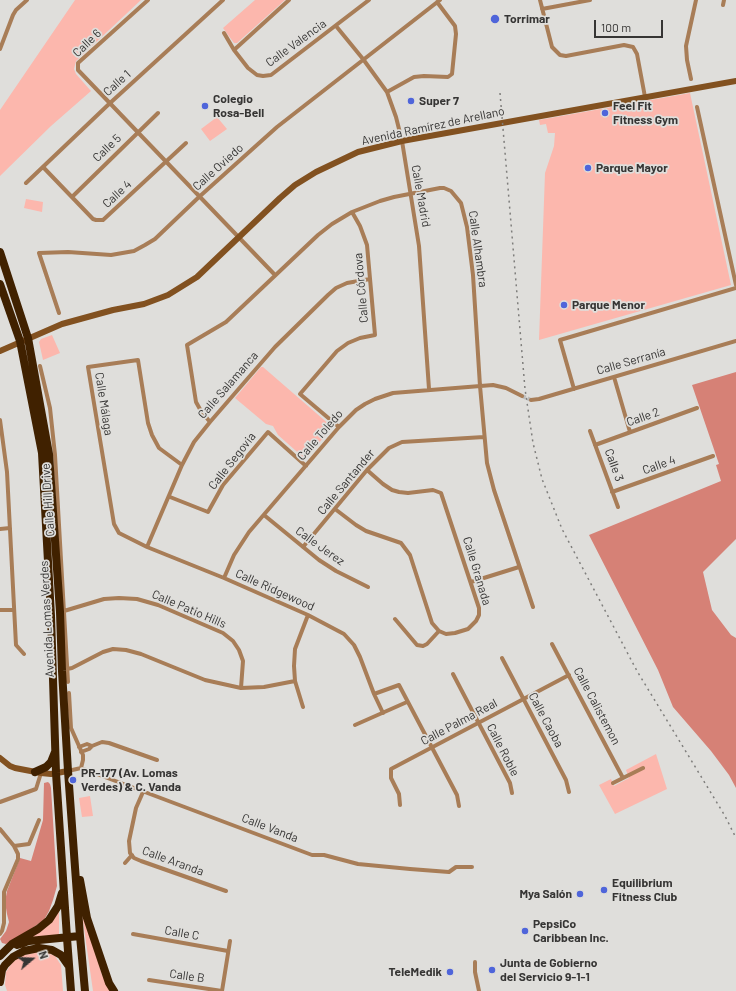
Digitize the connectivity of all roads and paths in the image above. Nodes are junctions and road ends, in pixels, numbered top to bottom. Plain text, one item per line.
1 (27, 0) edge
2 (148, 0) edge
3 (224, 0) edge
4 (289, 0) edge
5 (369, 0) edge
6 (540, 0) edge
7 (590, 0) edge
8 (696, 0) edge
9 (724, 0) edge
10 (438, 1) edge
11 (722, 6) dead end
12 (542, 9) junction
13 (336, 26) junction
14 (224, 33) dead end
15 (0, 49) edge
16 (234, 50) junction
17 (364, 59) junction
18 (692, 79) dead end
19 (736, 81) edge
20 (387, 92) junction
21 (645, 97) junction
22 (109, 104) junction
23 (698, 108) dead end
24 (158, 114) dead end
25 (137, 133) junction
26 (402, 140) junction
27 (186, 143) dead end
28 (166, 162) junction
29 (43, 167) junction
30 (26, 183) dead end
31 (410, 194) junction
32 (72, 197) junction
33 (199, 197) junction
34 (352, 212) junction
35 (238, 237) junction
36 (0, 252) edge
37 (275, 276) junction
38 (370, 279) junction
39 (0, 284) edge
40 (736, 285) edge
41 (736, 288) edge
42 (59, 313) dead end
43 (28, 338) junction
44 (20, 341) junction
45 (736, 341) edge
46 (0, 351) edge
47 (40, 366) dead end
48 (614, 377) junction
49 (480, 386) junction
50 (574, 389) junction
51 (430, 390) junction
52 (522, 396) tunnel mouth
53 (531, 400) tunnel mouth
54 (697, 408) dead end
55 (0, 420) edge
56 (210, 422) junction
57 (339, 427) junction
58 (590, 431) dead end
59 (630, 432) junction
60 (484, 437) junction
61 (595, 445) junction
62 (712, 456) dead end
63 (182, 465) junction
64 (306, 466) junction
65 (367, 470) junction
66 (612, 492) junction
67 (170, 497) junction
68 (618, 507) dead end
69 (335, 509) junction
70 (264, 515) junction
71 (10, 528) junction
72 (0, 529) edge
73 (147, 546) junction
74 (303, 548) junction
75 (519, 566) junction
76 (224, 578) junction
77 (471, 582) junction
78 (368, 587) dead end
79 (533, 607) dead end
80 (0, 610) edge
81 (14, 610) junction
82 (64, 611) junction
83 (308, 615) junction
84 (395, 619) dead end
85 (439, 631) junction
86 (552, 644) dead end
87 (24, 654) dead end
88 (502, 658) dead end
89 (67, 670) junction
90 (453, 674) dead end
91 (569, 675) junction
92 (295, 681) junction
93 (68, 682) dead end
94 (241, 688) junction
95 (69, 693) dead end
96 (374, 694) junction
97 (524, 699) junction
98 (407, 702) junction
99 (302, 708) dead end
100 (383, 712) junction
101 (478, 723) junction
102 (355, 725) dead end
103 (92, 746) junction
104 (79, 747) junction
105 (56, 748) junction
106 (432, 748) junction
107 (81, 752) junction
108 (0, 758) edge
109 (157, 760) dead end
110 (81, 768) junction
111 (643, 768) dead end
112 (68, 771) junction
113 (38, 772) junction
114 (56, 773) junction
115 (623, 778) junction
116 (613, 783) dead end
117 (143, 792) junction
118 (569, 792) dead end
119 (512, 793) dead end
120 (0, 802) edge
121 (400, 805) dead end
122 (459, 806) dead end
123 (39, 820) dead end
124 (0, 829) edge
125 (14, 846) junction
126 (132, 855) junction
127 (74, 858) junction
128 (125, 863) dead end
129 (472, 867) dead end
130 (63, 882) junction
131 (226, 891) dead end
132 (0, 934) edge
133 (133, 934) dead end
134 (80, 936) junction
135 (67, 938) junction
136 (230, 940) dead end
137 (7, 949) junction
138 (228, 951) junction
139 (0, 956) edge
140 (476, 962) dead end
141 (69, 968) junction
142 (149, 980) dead end
143 (0, 982) edge
144 (0, 986) edge
145 (1, 991) edge
146 (72, 991) edge
147 (85, 991) edge
148 (114, 991) edge
149 (222, 991) edge
150 (479, 991) edge

1 - 15 street
2 - 22 street, Calle 6
3 - 22 street, Calle 1
4 - 16 street
5 - 13 street, Calle Valencia
6 - 12 street
7 - 12 street
8 - 18 street
9 - 11 street
10 - 17 street, Calle Oviedo
10 - 20 street
12 - 21 street
13 - 16 street, Calle Valencia
13 - 17 street, Calle Madrid
14 - 16 street, Calle Valencia
17 - 20 street, Calle Madrid
17 - 33 street, Calle Oviedo
19 - 21 street, Avenida Ramírez de Arellano
20 - 26 street, Calle Madrid
21 - 26 street, Avenida Ramírez de Arellano
22 - 25 street
22 - 29 street, Calle 1
23 - 40 street
24 - 25 street, Calle 5
25 - 28 street
25 - 32 street, Calle 5
26 - 31 street, Calle Madrid
26 - 35 street, Avenida Ramírez de Arellano
27 - 28 street, Calle 4
28 - 32 street, Calle 4
28 - 33 street
29 - 30 street, Calle 1
29 - 32 street, Calle 4
31 - 34 street, Calle Alhambra
31 - 49 street, Calle Alhambra
31 - 51 street, Calle Madrid
33 - 35 street
33 - 42 street, Calle Oviedo
34 - 37 street, Calle Alhambra
34 - 38 street, Calle Córdova
35 - 37 street
35 - 43 street, Avenida Ramírez de Arellano
36 - 43 highway, Avenida Lomas Verdes
37 - 56 street, Calle Alhambra
38 - 56 street, Calle Salamanca
38 - 57 street, Calle Córdova
39 - 44 highway, Avenida Lomas Verdes
41 - 50 street
43 - 44 street, Avenida Ramírez de Arellano
43 - 112 highway, Avenida Lomas Verdes
44 - 46 street, Avenida Ramírez de Arellano
44 - 105 highway, Avenida Lomas Verdes
45 - 48 street, Calle Serranía
47 - 82 street, Calle Hill Drive
48 - 50 street, Calle Serranía
48 - 59 street
49 - 51 street, Calle Toledo
49 - 52 street, Calle Toledo
49 - 60 street, Calle Alhambra
50 - 53 street, Calle Serranía
51 - 57 street, Calle Toledo
54 - 59 street, Calle 2
55 - 71 street
56 - 63 street, Calle Salamanca
57 - 64 street, Calle Toledo
58 - 61 street, Calle 3
59 - 61 street, Calle 2
60 - 65 street, Calle Santander
60 - 75 street, Calle Alhambra
61 - 66 street, Calle 3
62 - 66 street, Calle 4
63 - 67 street, Calle Salamanca
63 - 73 street, Calle Málaga
64 - 67 street, Calle Segovia
64 - 70 street, Calle Toledo
65 - 69 street, Calle Santander
65 - 77 street, Calle Granada
66 - 68 street, Calle 3
67 - 73 street, Calle Salamanca
69 - 74 street, Calle Santander
69 - 85 street
70 - 74 street, Calle Jerez
70 - 76 street, Calle Toledo
71 - 72 street
71 - 81 street
73 - 76 street, Calle Ridgewood
74 - 78 street, Calle Jerez
75 - 77 street
75 - 79 street, Calle Alhambra
76 - 83 street, Calle Ridgewood
77 - 85 street, Calle Granada
80 - 81 street
81 - 87 street
82 - 89 street, Calle Hill Drive
82 - 94 street, Calle Patio Hills
83 - 92 street
83 - 96 street, Calle Ridgewood
84 - 85 street
86 - 91 street, Calle Calistemon
88 - 97 street, Calle Caoba
89 - 93 street, Calle Hill Drive
89 - 94 street
90 - 101 street, Calle Roble
91 - 97 street, Calle Palma Real
91 - 115 street, Calle Calistemon
92 - 94 street
92 - 99 street
95 - 104 street
96 - 98 street
96 - 100 street, Calle Ridgewood
97 - 101 street, Calle Palma Real
97 - 118 street, Calle Caoba
98 - 100 street
98 - 106 street
100 - 102 street
101 - 106 street, Calle Palma Real
101 - 119 street, Calle Roble
103 - 104 street
103 - 107 street
103 - 109 street
104 - 107 street
105 - 113 highway
105 - 114 highway, Avenida Lomas Verdes
106 - 121 street, Calle Palma Real
106 - 122 street
107 - 110 street
108 - 113 street
110 - 112 street
110 - 117 street, Calle Vanda
111 - 115 street
112 - 114 street
112 - 127 highway, Avenida Lomas Verdes
113 - 114 street
113 - 120 street
114 - 130 highway, Avenida Lomas Verdes
115 - 116 street
117 - 126 street, Calle Aranda
117 - 129 street, Calle Vanda
123 - 125 street
124 - 125 street
125 - 132 street
126 - 128 street
126 - 131 street, Calle Aranda
127 - 134 highway, Avenida Lomas Verdes
127 - 148 highway
130 - 135 highway, Avenida Lomas Verdes
130 - 137 highway
133 - 138 street, Calle C
134 - 135 highway
134 - 147 highway, Avenida Lomas Verdes
135 - 137 highway
135 - 141 highway, Avenida Lomas Verdes
136 - 138 street
137 - 139 highway
138 - 149 street
140 - 150 street
141 - 143 highway
141 - 146 highway, Avenida Lomas Verdes
142 - 149 street, Calle B
144 - 145 highway

